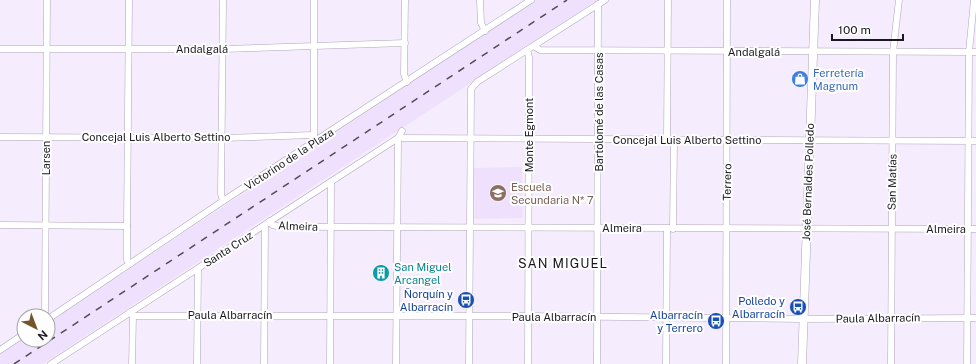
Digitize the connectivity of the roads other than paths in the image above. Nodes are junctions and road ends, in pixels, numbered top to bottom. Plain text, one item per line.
1 (47, 0) edge
2 (129, 0) edge
3 (222, 0) edge
4 (314, 0) edge
5 (405, 0) edge
6 (480, 0) edge
7 (531, 0) edge
8 (605, 0) edge
9 (668, 0) edge
10 (727, 0) edge
11 (815, 0) edge
12 (899, 0) edge
13 (974, 0) edge
14 (598, 4) junction
15 (485, 31) junction
16 (405, 43) junction
17 (314, 46) junction
18 (534, 46) junction
19 (0, 49) edge
20 (47, 49) junction
21 (128, 49) junction
22 (223, 49) junction
23 (527, 50) junction
24 (599, 50) junction
25 (668, 51) junction
26 (812, 51) junction
27 (727, 52) junction
28 (893, 52) junction
29 (969, 52) junction
30 (976, 52) edge
31 (407, 82) junction
32 (402, 131) dead end
33 (46, 136) junction
34 (0, 137) edge
35 (128, 138) junction
36 (222, 138) junction
37 (314, 138) junction
38 (398, 138) junction
39 (470, 138) junction
40 (529, 138) junction
41 (598, 140) junction
42 (671, 140) junction
43 (727, 140) junction
44 (810, 140) junction
45 (893, 140) junction
46 (968, 141) junction
47 (976, 141) edge
48 (331, 182) junction
49 (223, 201) junction
50 (267, 223) junction
51 (0, 225) edge
52 (46, 225) junction
53 (127, 226) junction
54 (330, 227) junction
55 (396, 227) junction
56 (469, 227) junction
57 (528, 228) junction
58 (598, 228) junction
59 (670, 229) junction
60 (726, 229) junction
61 (891, 229) junction
62 (968, 229) junction
63 (976, 229) edge
64 (805, 230) junction
65 (130, 264) junction
66 (198, 269) junction
67 (45, 308) edge
68 (56, 314) edge
69 (131, 314) junction
70 (198, 315) junction
71 (264, 316) junction
72 (330, 316) junction
73 (396, 316) junction
74 (528, 316) junction
75 (469, 317) junction
76 (598, 317) junction
77 (666, 318) junction
78 (726, 318) junction
79 (891, 318) junction
80 (967, 318) junction
81 (976, 318) edge
82 (803, 319) junction
83 (16, 339) edge
84 (0, 350) edge
85 (64, 356) junction
86 (51, 364) edge
87 (64, 364) edge
88 (132, 364) edge
89 (198, 364) edge
90 (264, 364) edge
91 (330, 364) edge
92 (396, 364) edge
93 (468, 364) edge
94 (528, 364) edge
95 (597, 364) edge
96 (666, 364) edge
97 (726, 364) edge
98 (802, 364) edge
99 (891, 364) edge
100 (967, 364) edge

1 - 20 street, Larsen
2 - 21 street
3 - 22 street
4 - 17 street
5 - 16 street
6 - 15 street
7 - 15 street, Victorino de la Plaza
8 - 14 street
9 - 25 street
10 - 27 street, Terrero
11 - 26 main road, José Bernaldes Polledo
12 - 28 street, San Matías
13 - 29 street
14 - 18 street
14 - 24 street, Bartolomé de las Casas
15 - 31 street, Victorino de la Plaza
16 - 17 street, Andalgalá
16 - 31 street
17 - 22 street, Andalgalá
17 - 37 street
18 - 23 street
18 - 24 street, Andalgalá
19 - 20 street, Andalgalá
20 - 21 street, Andalgalá
20 - 33 street, Larsen
21 - 22 street, Andalgalá
21 - 35 street
22 - 36 street
23 - 39 street
23 - 40 street, Monte Egmont
24 - 25 street, Andalgalá
24 - 41 street, Bartolomé de las Casas
25 - 27 street, Andalgalá
25 - 42 street
26 - 27 street, Andalgalá
26 - 28 street, Andalgalá
26 - 44 main road, José Bernaldes Polledo
27 - 43 street, Terrero
28 - 29 street, Andalgalá
28 - 45 street, San Matías
29 - 30 street, Andalgalá
29 - 46 street
31 - 37 street, Victorino de la Plaza
32 - 38 street, Santa Cruz
33 - 34 street, Concejal Luis Alberto Settino
33 - 35 street, Concejal Luis Alberto Settino
33 - 52 street, Larsen
35 - 36 street, Concejal Luis Alberto Settino
35 - 53 street
36 - 37 street, Concejal Luis Alberto Settino
36 - 49 street
37 - 49 street, Victorino de la Plaza
38 - 39 street, Concejal Luis Alberto Settino
38 - 48 street, Santa Cruz
38 - 55 street
39 - 40 street, Concejal Luis Alberto Settino
39 - 56 street
40 - 41 street, Concejal Luis Alberto Settino
40 - 57 street, Monte Egmont
41 - 42 street, Concejal Luis Alberto Settino
41 - 58 street, Bartolomé de las Casas
42 - 43 street, Concejal Luis Alberto Settino
42 - 59 street
43 - 44 street, Concejal Luis Alberto Settino
43 - 60 street, Terrero
44 - 45 street, Concejal Luis Alberto Settino
44 - 64 main road, José Bernaldes Polledo
45 - 46 street, Concejal Luis Alberto Settino
45 - 61 street, San Matías
46 - 47 street, Concejal Luis Alberto Settino
46 - 62 street
48 - 50 street, Santa Cruz
48 - 54 street
49 - 65 street, Victorino de la Plaza
50 - 54 street, Almeira
50 - 66 street, Santa Cruz
50 - 71 street
51 - 52 street
52 - 53 street
52 - 67 street, Larsen
53 - 65 street
54 - 55 street, Almeira
54 - 72 street
55 - 56 street, Almeira
55 - 73 street
56 - 57 street, Almeira
56 - 75 street
57 - 58 street, Almeira
57 - 74 street, Monte Egmont
58 - 59 street, Almeira
58 - 76 street, Bartolomé de las Casas
59 - 60 street, Almeira
59 - 77 street
60 - 64 street, Almeira
60 - 78 street, Terrero
61 - 62 street, Almeira
61 - 64 street, Almeira
61 - 79 street, San Matías
62 - 63 street, Almeira
62 - 80 street
64 - 82 main road, José Bernaldes Polledo
65 - 68 street, Victorino de la Plaza
66 - 69 street, Santa Cruz
66 - 70 street
69 - 70 street, Paula Albarracín
69 - 85 street, Santa Cruz
69 - 88 street
70 - 71 street, Paula Albarracín
70 - 89 street
71 - 72 street, Paula Albarracín
71 - 90 street
72 - 73 street, Paula Albarracín
72 - 91 street
73 - 75 street, Paula Albarracín
73 - 92 street
74 - 75 street, Paula Albarracín
74 - 76 street, Paula Albarracín
74 - 94 street, Monte Egmont
75 - 93 street
76 - 77 street, Paula Albarracín
76 - 95 street, Bartolomé de las Casas
77 - 78 street, Paula Albarracín
77 - 96 street
78 - 82 street, Paula Albarracín
78 - 97 street, Terrero
79 - 80 street, Paula Albarracín
79 - 82 street, Paula Albarracín
79 - 99 street, San Matías
80 - 81 street, Paula Albarracín
80 - 100 street
82 - 98 main road, José Bernaldes Polledo
83 - 84 street
85 - 86 street, Santa Cruz
85 - 87 street

